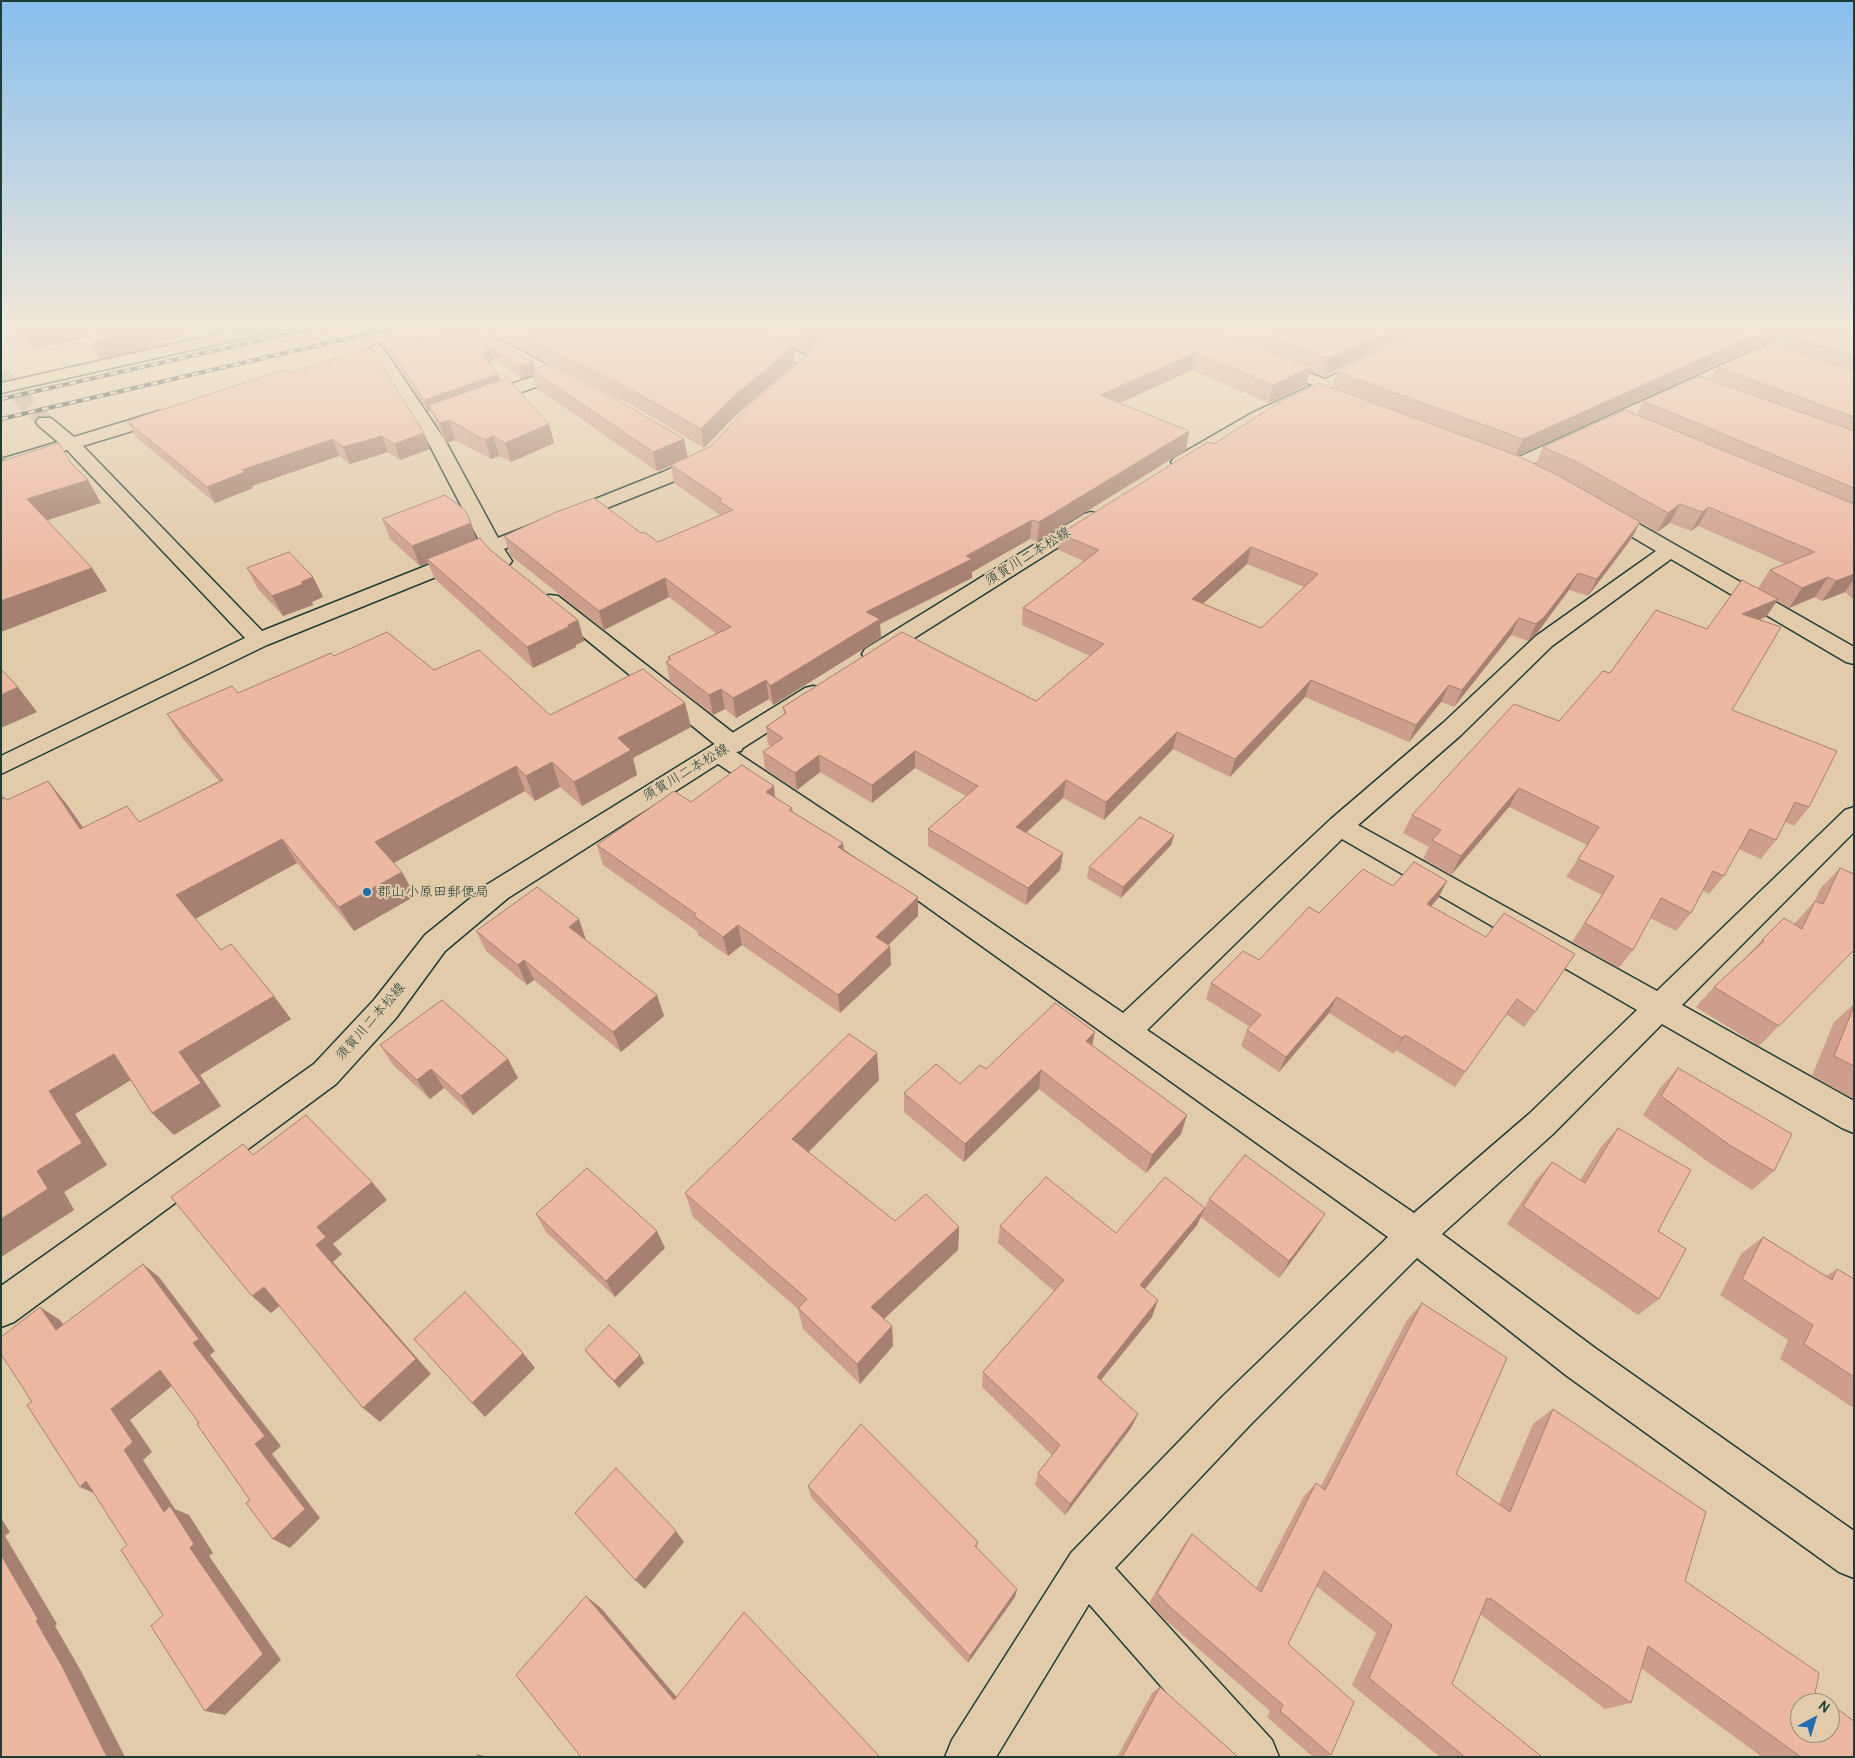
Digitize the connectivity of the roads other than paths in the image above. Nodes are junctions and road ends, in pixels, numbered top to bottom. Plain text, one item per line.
1 (423, 407) edge
2 (1285, 407) edge
3 (1645, 407) edge
4 (182, 410) edge
5 (1617, 420) junction
6 (45, 422) tunnel mouth
7 (1635, 428) edge
8 (71, 444) junction
9 (705, 452) edge
10 (1498, 458) edge
11 (1, 465) edge
12 (1516, 465) junction
13 (1534, 474) edge
14 (1158, 476) edge
15 (1586, 500) edge
16 (1109, 507) edge
17 (492, 546) junction
18 (1670, 550) junction
19 (260, 640) junction
20 (1854, 657) edge
21 (857, 664) edge
22 (832, 680) edge
23 (726, 749) junction
24 (1, 766) edge
25 (1854, 816) edge
26 (1340, 826) junction
27 (1659, 1008) junction
28 (1124, 1032) junction
29 (1854, 1118) edge
30 (1415, 1236) junction
31 (1, 1309) edge
32 (1854, 1557) edge
33 (1086, 1568) junction
34 (969, 1757) edge
35 (1255, 1757) edge

1 - 17 street
2 - 14 street
3 - 5 street
4 - 8 street
5 - 7 street
5 - 12 street
6 - 8 street
8 - 11 street
8 - 19 street
9 - 17 street
10 - 12 street
12 - 13 street
15 - 18 street
16 - 21 street, 須賀川二本松線
17 - 19 street
17 - 23 street
18 - 20 street
18 - 26 street
19 - 24 street
22 - 23 street, 須賀川二本松線
23 - 28 street
23 - 31 street, 須賀川二本松線
25 - 27 street
26 - 27 street
26 - 28 street
27 - 29 street
27 - 30 street
28 - 30 street
30 - 32 street
30 - 33 street
33 - 34 street
33 - 35 street

